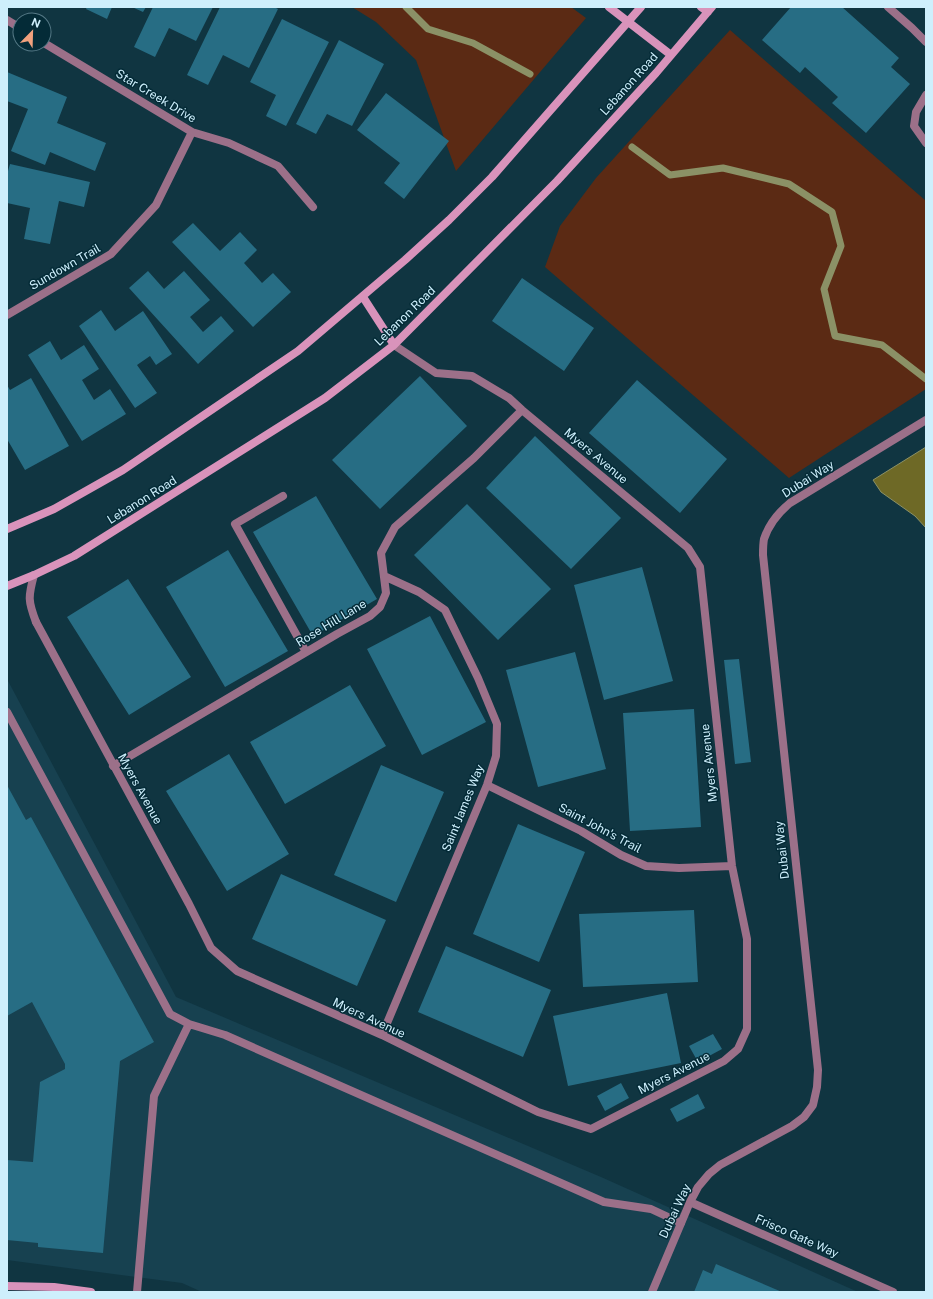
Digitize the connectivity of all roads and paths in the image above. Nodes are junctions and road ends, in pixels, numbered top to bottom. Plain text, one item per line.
1 (610, 7) edge
2 (641, 7) edge
3 (888, 7) edge
4 (707, 9) edge
5 (628, 21) junction
6 (926, 42) edge
7 (52, 47) edge
8 (671, 56) junction
9 (926, 95) edge
10 (192, 132) junction
11 (926, 143) edge
12 (313, 207) dead end
13 (363, 297) junction
14 (7, 315) edge
15 (394, 345) junction
16 (522, 410) junction
17 (926, 420) edge
18 (283, 496) dead end
19 (7, 529) edge
20 (34, 575) junction
21 (384, 576) junction
22 (7, 586) edge
23 (306, 652) junction
24 (7, 712) edge
25 (113, 766) junction
26 (487, 786) junction
27 (732, 866) junction
28 (188, 1024) junction
29 (382, 1035) junction
30 (690, 1202) junction
31 (681, 1223) junction
32 (7, 1286) edge
33 (91, 1292) edge
34 (137, 1292) edge
35 (652, 1292) edge
36 (893, 1292) edge

1 - 5 main road
2 - 5 main road
3 - 6 street
4 - 8 main road, Lebanon Road
5 - 8 main road
5 - 13 main road
7 - 10 street, Star Creek Drive
8 - 15 main road, Lebanon Road
9 - 11 street
10 - 12 street, Star Creek Drive
10 - 14 street, Sundown Trail
13 - 15 main road
13 - 19 main road
15 - 16 street, Myers Avenue
15 - 20 main road, Lebanon Road
16 - 21 street, Rose Hill Lane
16 - 27 street, Myers Avenue
17 - 30 street, Dubai Way
18 - 23 street
20 - 22 main road, Lebanon Road
20 - 25 street, Myers Avenue
21 - 23 street, Rose Hill Lane
21 - 26 street, Saint James Way
23 - 25 street, Rose Hill Lane
24 - 28 street
25 - 29 street, Myers Avenue
26 - 27 street, Saint John's Trail
26 - 29 street, Saint James Way
27 - 29 street, Myers Avenue
28 - 31 street
28 - 34 street
30 - 31 street, Dubai Way
30 - 36 street, Frisco Gate Way
31 - 35 street, Dubai Way
32 - 33 main road

